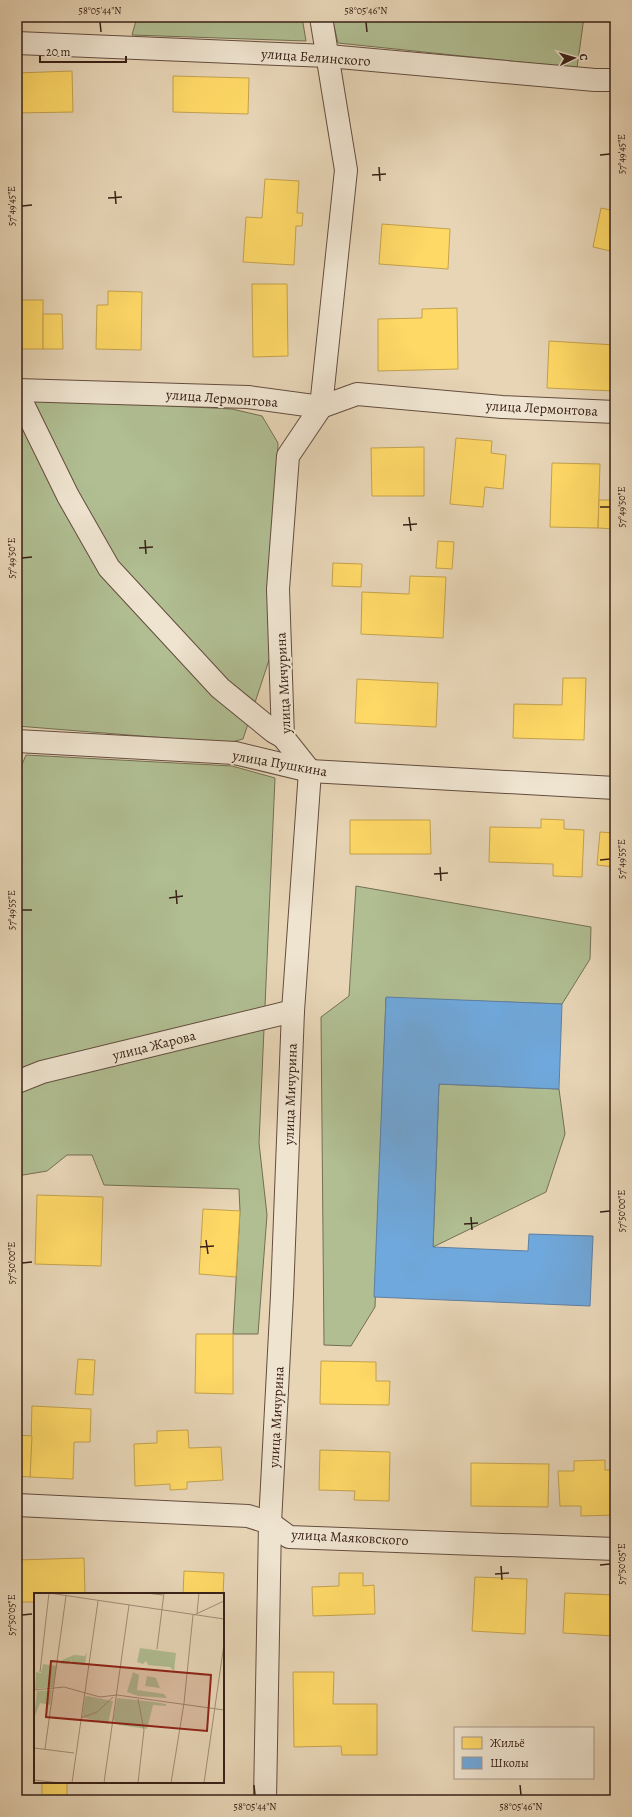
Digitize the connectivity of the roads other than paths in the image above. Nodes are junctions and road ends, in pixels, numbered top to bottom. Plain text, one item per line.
1 (321, 17) edge
2 (17, 43) edge
3 (328, 56) junction
4 (615, 80) edge
5 (17, 391) edge
6 (321, 407) junction
7 (615, 412) edge
8 (283, 736) junction
9 (17, 741) edge
10 (310, 771) junction
11 (615, 788) edge
12 (293, 1011) junction
13 (17, 1082) edge
14 (17, 1504) edge
15 (270, 1523) junction
16 (615, 1549) edge
17 (265, 1800) edge

1 - 3 street
2 - 3 street, улица Белинского
3 - 4 street, улица Белинского
3 - 6 street
5 - 6 street, улица Лермонтова
5 - 8 street
6 - 7 street, улица Лермонтова
6 - 8 street, улица Мичурина
8 - 10 street, улица Мичурина
9 - 10 street, улица Пушкина
10 - 11 street, улица Пушкина
10 - 12 street, улица Мичурина
12 - 13 street, улица Жарова
12 - 15 street, улица Мичурина
14 - 15 street, улица Маяковского
15 - 16 street, улица Маяковского
15 - 17 street, улица Мичурина

